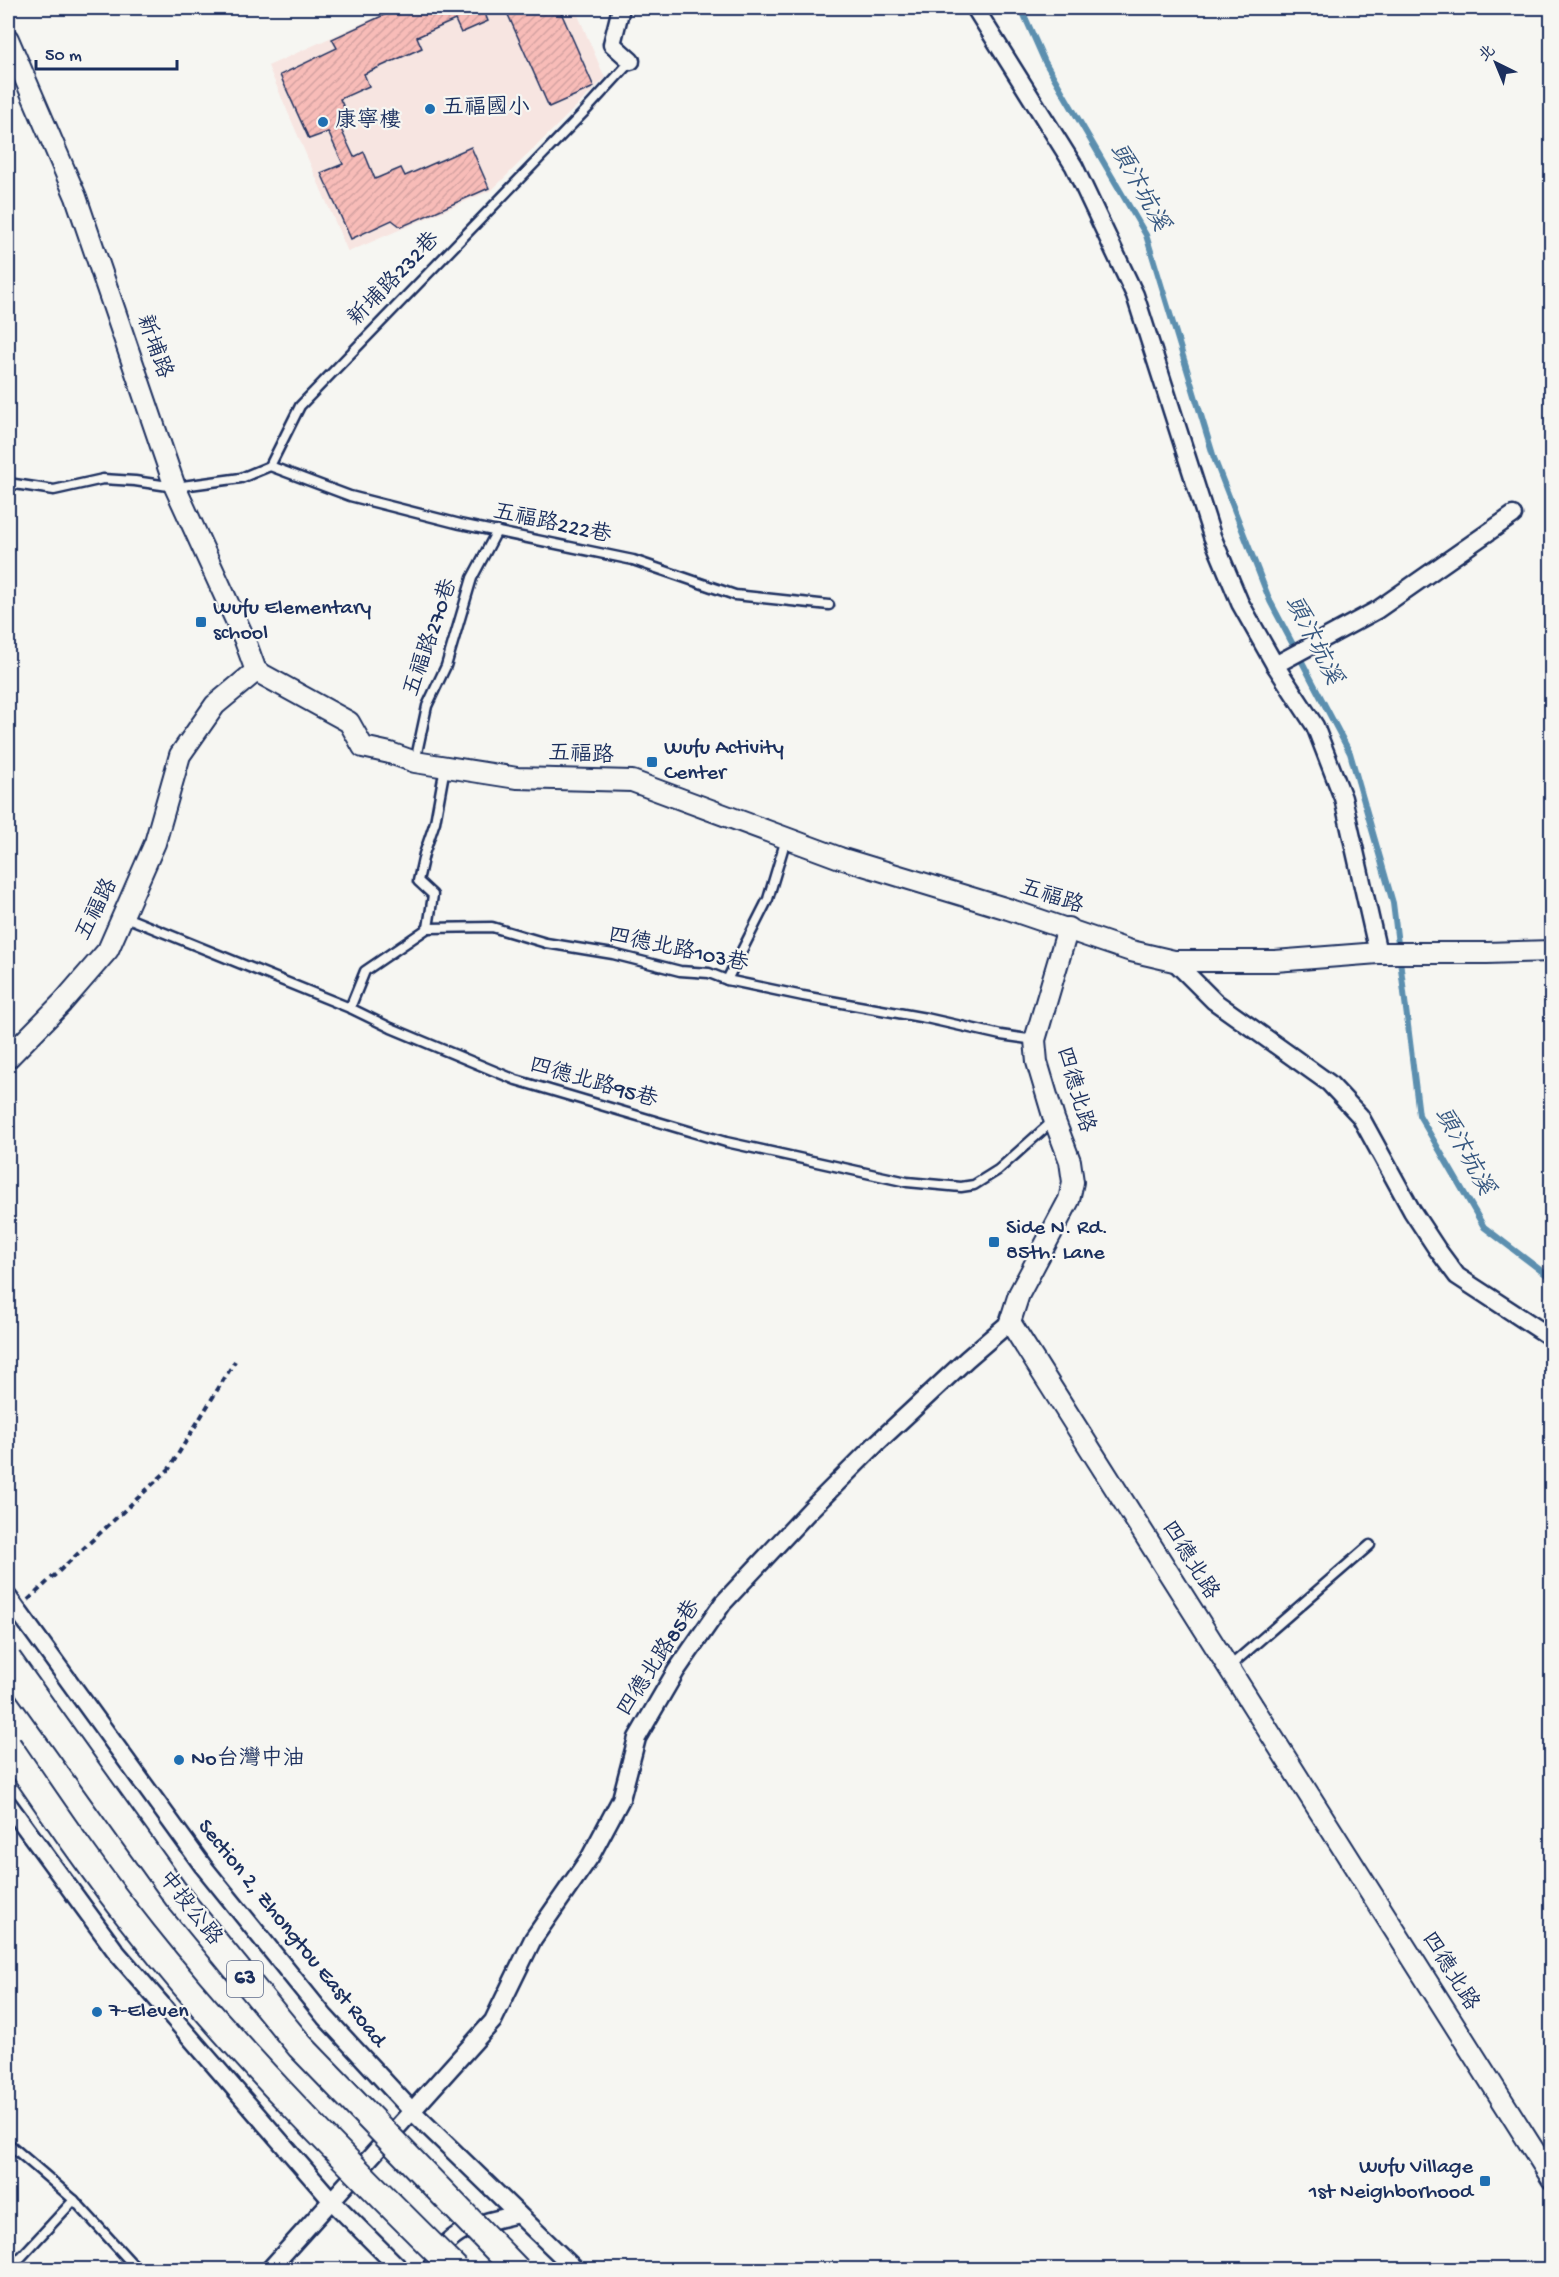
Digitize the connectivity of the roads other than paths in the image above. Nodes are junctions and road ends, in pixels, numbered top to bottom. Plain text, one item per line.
1 (621, 8) edge
2 (975, 8) edge
3 (8, 39) edge
4 (631, 61) joint
5 (270, 466) junction
6 (8, 483) edge
7 (175, 486) junction
8 (1513, 515) dead end
9 (497, 531) junction
10 (829, 605) dead end
11 (1275, 665) junction
12 (256, 671) junction
13 (415, 762) junction
14 (445, 767) junction
15 (786, 839) junction
16 (123, 915) junction
17 (428, 928) junction
18 (1068, 928) junction
19 (1551, 951) edge
20 (1378, 953) junction
21 (1174, 961) junction
22 (727, 980) junction
23 (350, 1008) junction
24 (1035, 1040) junction
25 (8, 1058) edge
26 (1054, 1119) junction
27 (1010, 1322) junction
28 (1551, 1338) edge
29 (1370, 1545) dead end
30 (12, 1604) edge
31 (8, 1660) edge
32 (1228, 1667) junction
33 (8, 1746) edge
34 (8, 1803) edge
35 (412, 2110) junction
36 (8, 2143) edge
37 (1551, 2179) edge
38 (74, 2200) junction
39 (332, 2201) junction
40 (518, 2214) junction
41 (9, 2270) edge
42 (138, 2270) edge
43 (269, 2270) edge
44 (401, 2270) edge
45 (430, 2270) edge
46 (456, 2270) edge
47 (517, 2270) edge
48 (576, 2270) edge

1 - 4 street
2 - 11 street
3 - 7 street, 新埔路
4 - 5 lane, 新埔路232巷
5 - 7 lane
5 - 9 lane, 五福路222巷
6 - 7 lane
7 - 12 street, 新埔路
8 - 11 street
9 - 10 lane, 五福路222巷
9 - 13 lane, 五福路270巷
11 - 20 street
12 - 13 street, 五福路
12 - 16 street, 五福路
13 - 14 street, 五福路
14 - 15 street, 五福路
14 - 17 lane
15 - 18 street, 五福路
15 - 22 lane
16 - 23 lane, 四德北路95巷
16 - 25 street, 五福路
17 - 22 lane, 四德北路103巷
17 - 23 lane
18 - 21 street, 五福路
18 - 24 street, 四德北路
19 - 20 street, 五福路
20 - 21 street, 五福路
21 - 28 street
22 - 24 lane, 四德北路103巷
23 - 26 lane, 四德北路95巷
24 - 26 street, 四德北路
26 - 27 street, 四德北路
27 - 32 street, 四德北路
27 - 35 street, 四德北路85巷
29 - 32 lane
30 - 35 street, Section 2, Zhongtou East Road
31 - 47 main road, 中投公路 / 63, bridge
32 - 37 street, 四德北路
33 - 46 main road, 63, bridge
34 - 39 street
35 - 39 street, 四德北路85巷
35 - 40 street, Section 2, Zhongtou East Road
36 - 38 lane
38 - 41 lane
38 - 42 lane
39 - 43 street, 四德北路85巷
39 - 44 street
40 - 45 street
40 - 48 street, Section 2, Zhongtou East Road

